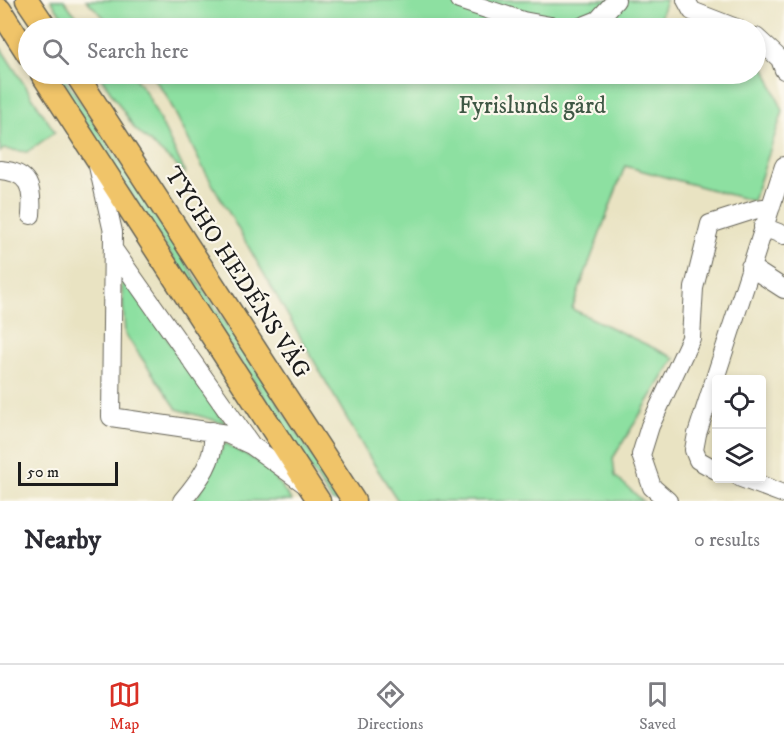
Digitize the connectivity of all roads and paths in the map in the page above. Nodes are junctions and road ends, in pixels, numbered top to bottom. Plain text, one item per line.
1 (27, 0) edge
2 (459, 0) edge
3 (616, 0) edge
4 (686, 0) edge
5 (0, 10) edge
6 (39, 18) edge
7 (514, 18) edge
8 (600, 18) edge
9 (710, 18) edge
10 (18, 38) edge
11 (766, 46) edge
12 (784, 70) edge
13 (49, 84) edge
14 (83, 84) edge
15 (97, 158) junction
16 (784, 166) edge
17 (8, 171) edge
18 (771, 207) junction
19 (31, 215) dead end
20 (763, 227) junction
21 (784, 235) edge
22 (113, 249) junction
23 (750, 267) junction
24 (784, 289) edge
25 (212, 431) junction
26 (251, 445) junction
27 (712, 467) edge
28 (754, 483) edge
29 (784, 494) edge
30 (316, 495) edge
31 (182, 501) edge
32 (354, 501) edge
33 (668, 501) edge

1 - 6 main road
2 - 7 lane
3 - 8 lane
4 - 9 lane
5 - 10 main road
11 - 12 lane
13 - 15 main road
14 - 32 main road, TYCHO HEDÉNS VÄG
15 - 22 lane
15 - 30 main road
16 - 18 lane
17 - 19 lane
18 - 20 lane
18 - 33 lane
20 - 21 lane
20 - 23 lane
22 - 25 lane
22 - 26 lane
23 - 24 lane
23 - 27 lane
25 - 26 lane
25 - 31 lane
26 - 30 lane
28 - 29 lane

